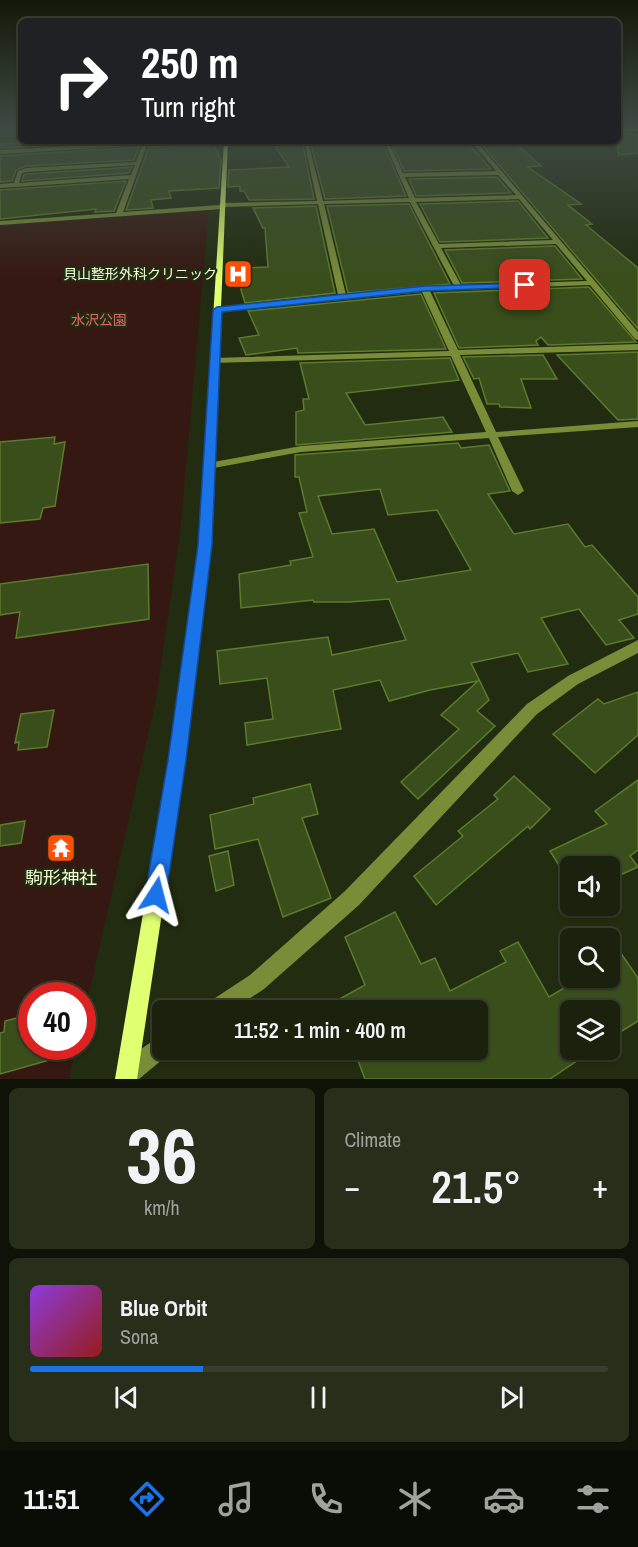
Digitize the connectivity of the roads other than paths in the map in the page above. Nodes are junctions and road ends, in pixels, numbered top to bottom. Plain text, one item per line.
1 (18, 178) edge
2 (112, 178) edge
3 (131, 178) edge
4 (224, 178) edge
5 (315, 178) edge
6 (403, 178) edge
7 (505, 178) edge
8 (16, 185) junction
9 (0, 186) edge
10 (520, 196) junction
11 (412, 199) junction
12 (321, 202) junction
13 (222, 206) junction
14 (119, 214) junction
15 (0, 223) edge
16 (556, 242) junction
17 (438, 246) junction
18 (591, 283) junction
19 (459, 288) junction
20 (425, 289) junction
21 (342, 296) junction
22 (217, 310) junction
23 (638, 337) edge
24 (638, 346) edge
25 (454, 352) junction
26 (214, 361) junction
27 (638, 424) edge
28 (494, 436) junction
29 (208, 466) junction
30 (518, 491) dead end
31 (638, 646) edge
32 (230, 1000) edge
33 (152, 1055) edge
34 (124, 1078) edge

1 - 8 street
2 - 8 street
3 - 14 street
4 - 13 street
5 - 12 street
6 - 11 street
7 - 10 street
8 - 9 street
10 - 11 street
10 - 16 street
11 - 12 street
11 - 17 street
12 - 13 street
12 - 21 street
13 - 14 street
13 - 22 street
14 - 15 street
16 - 17 street
16 - 18 street
17 - 19 street
18 - 19 street
18 - 23 street
19 - 20 street
20 - 21 street
20 - 25 street
21 - 22 street
22 - 26 street
24 - 25 street
25 - 26 street
25 - 28 street
26 - 29 street
27 - 28 street
28 - 29 street
28 - 30 street
29 - 34 street
31 - 32 street
33 - 34 street

